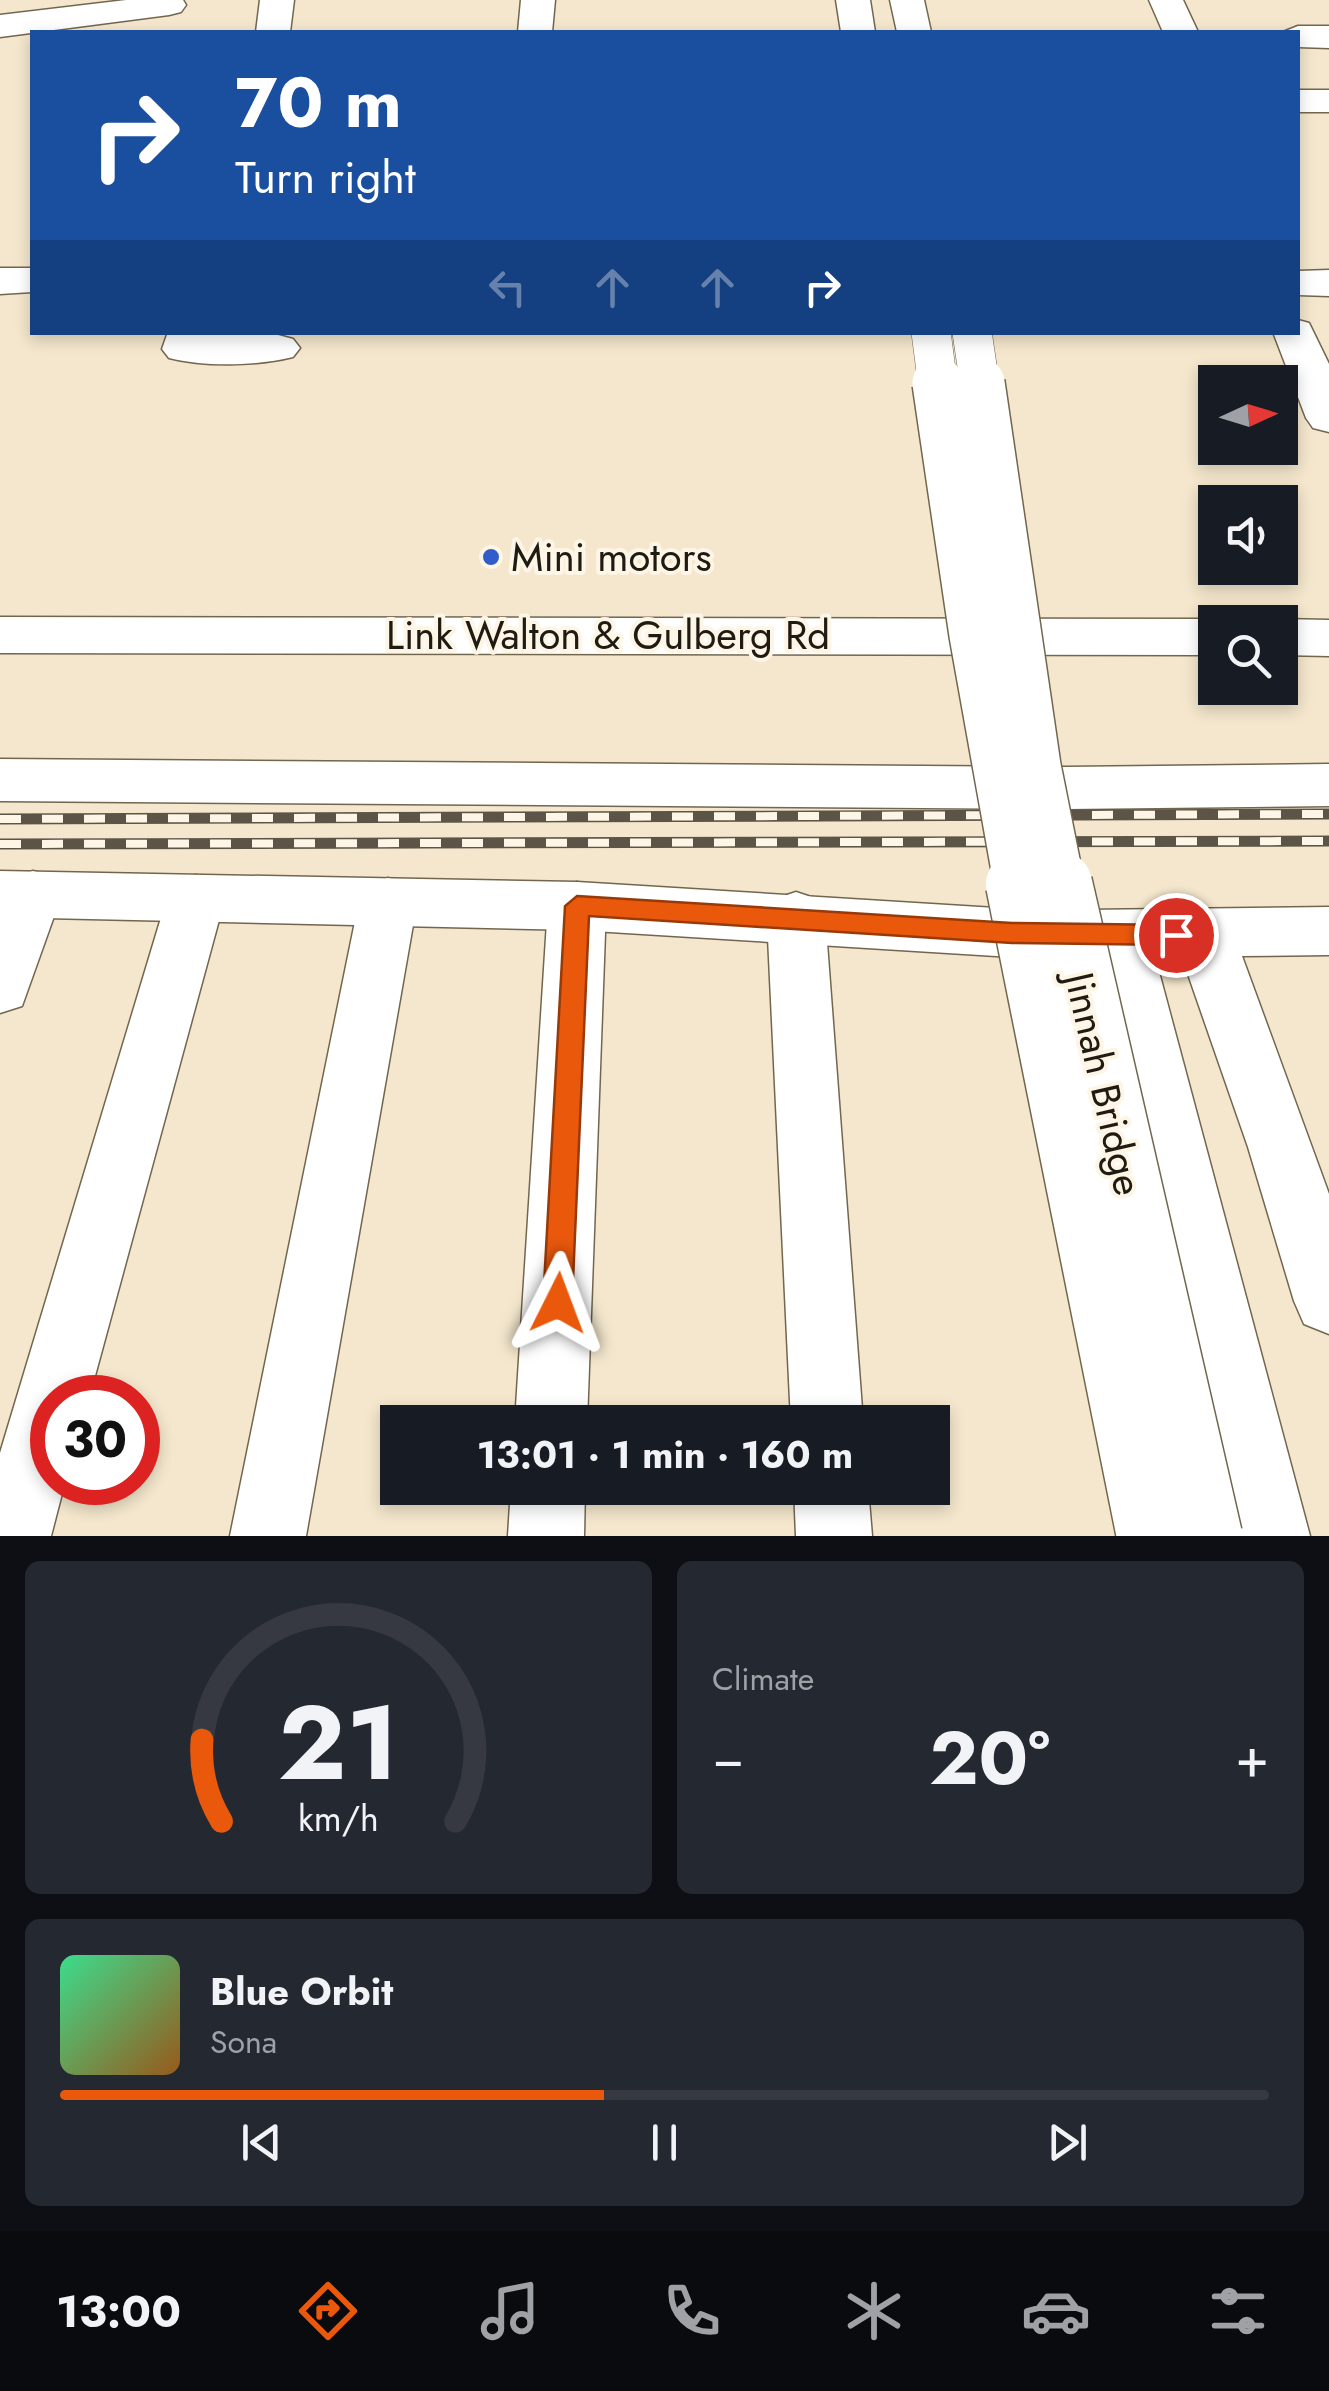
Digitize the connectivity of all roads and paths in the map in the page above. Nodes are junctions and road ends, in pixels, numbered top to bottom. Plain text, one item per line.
1 (208, 0) edge
2 (277, 0) edge
3 (538, 0) edge
4 (853, 0) edge
5 (875, 0) edge
6 (907, 0) edge
7 (922, 0) edge
8 (1166, 0) edge
9 (9, 17) edge
10 (168, 19) edge
11 (274, 30) edge
12 (535, 30) edge
13 (858, 30) edge
14 (880, 30) edge
15 (914, 30) edge
16 (928, 30) edge
17 (1179, 30) edge
18 (1329, 37) edge
19 (1300, 38) edge
20 (1300, 101) edge
21 (1329, 101) edge
22 (30, 280) edge
23 (0, 281) edge
24 (1300, 283) edge
25 (1329, 283) edge
26 (0, 300) edge
27 (30, 300) edge
28 (1300, 300) edge
29 (1329, 300) edge
30 (189, 335) edge
31 (916, 335) edge
32 (931, 335) edge
33 (972, 335) edge
34 (982, 335) edge
35 (1295, 335) edge
36 (278, 348) dead end
37 (1329, 418) edge
38 (954, 635) junction
39 (1031, 635) junction
40 (0, 636) edge
41 (1198, 636) edge
42 (1298, 637) edge
43 (1329, 638) edge
44 (0, 780) edge
45 (1329, 785) edge
46 (1066, 788) junction
47 (987, 798) junction
48 (16, 894) edge
49 (196, 898) junction
50 (388, 902) junction
51 (577, 906) junction
52 (796, 916) junction
53 (1010, 921) junction
54 (1329, 931) edge
55 (1118, 934) junction
56 (1204, 935) junction
57 (0, 988) edge
58 (1329, 1301) edge
59 (60, 1375) edge
60 (553, 1405) edge
61 (826, 1405) edge
62 (30, 1477) edge
63 (547, 1505) edge
64 (832, 1505) edge
65 (13, 1536) edge
66 (268, 1536) edge
67 (546, 1536) edge
68 (834, 1536) edge
69 (1123, 1536) edge
70 (1150, 1536) edge
71 (1209, 1536) edge
72 (1272, 1536) edge

1 - 10 street
2 - 11 street
3 - 12 street
4 - 13 street
5 - 14 street
6 - 15 street
7 - 16 street
8 - 17 street
9 - 10 street
18 - 19 street
20 - 21 street
22 - 23 street
24 - 25 street
26 - 27 street
28 - 29 street
30 - 36 street
31 - 38 street
32 - 70 street, Jinnah Bridge, bridge
33 - 71 street, Jinnah Bridge, bridge
34 - 39 street
35 - 37 street
38 - 39 street, Link Walton & Gulberg Rd
38 - 40 street, Link Walton & Gulberg Rd
38 - 47 street
39 - 41 street, Link Walton & Gulberg Rd
39 - 46 street
42 - 43 street
44 - 47 street
45 - 46 street
46 - 47 street
48 - 49 street
48 - 57 street
49 - 50 street
49 - 59 street
50 - 51 street
50 - 66 street
51 - 52 street
51 - 60 street
52 - 53 street
52 - 61 street
53 - 55 street
53 - 69 street
54 - 56 street
55 - 56 street
55 - 72 street
56 - 58 street
62 - 65 street
63 - 67 street
64 - 68 street

